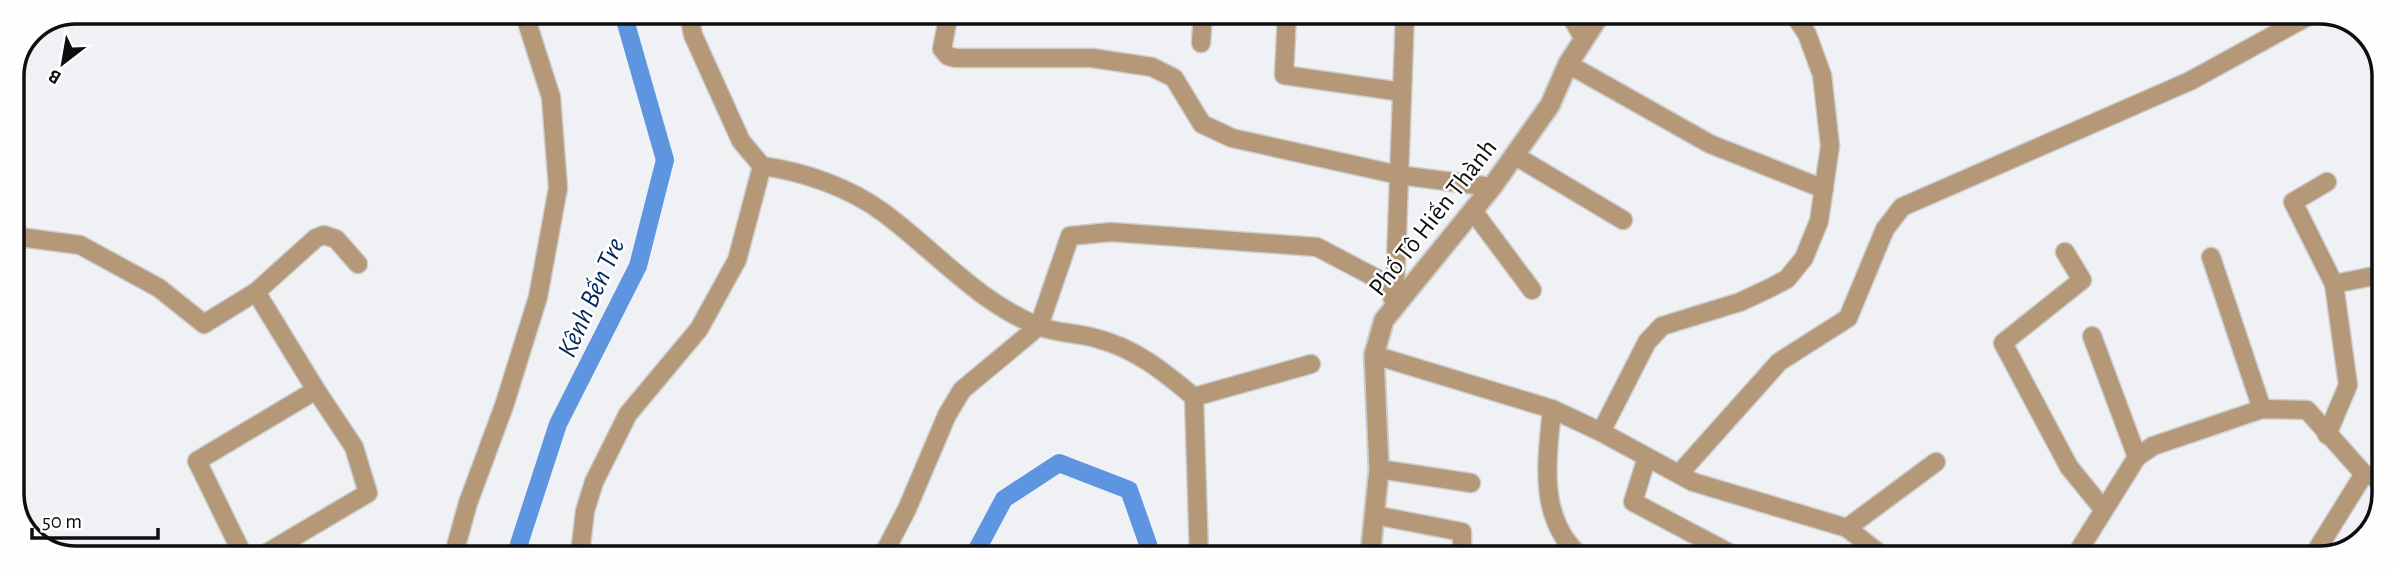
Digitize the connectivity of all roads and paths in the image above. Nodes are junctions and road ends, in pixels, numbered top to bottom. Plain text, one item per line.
1 (528, 24) edge
2 (691, 24) edge
3 (947, 24) edge
4 (1202, 24) edge
5 (1286, 24) edge
6 (1405, 24) edge
7 (1576, 24) edge
8 (1594, 24) edge
9 (1800, 24) edge
10 (2292, 24) edge
11 (1584, 38) junction
12 (1201, 43) dead end
13 (1568, 64) junction
14 (1402, 92) junction
15 (1514, 155) junction
16 (762, 166) junction
17 (1399, 175) junction
18 (2327, 182) dead end
19 (1492, 187) junction
20 (1824, 189) junction
21 (1473, 211) junction
22 (1623, 220) dead end
23 (24, 238) edge
24 (2066, 252) dead end
25 (2211, 257) dead end
26 (358, 264) dead end
27 (2372, 276) edge
28 (2334, 284) junction
29 (1395, 288) junction
30 (1532, 290) dead end
31 (256, 292) junction
32 (1384, 320) junction
33 (1039, 326) junction
34 (2092, 336) dead end
35 (1374, 355) junction
36 (1311, 364) dead end
37 (316, 390) junction
38 (1194, 397) junction
39 (1552, 409) junction
40 (2262, 409) junction
41 (1601, 432) junction
42 (2327, 435) junction
43 (1647, 457) junction
44 (2137, 457) junction
45 (1936, 462) dead end
46 (1378, 469) junction
47 (1679, 474) junction
48 (2364, 474) junction
49 (2372, 476) edge
50 (1471, 483) dead end
51 (2104, 510) junction
52 (1374, 515) junction
53 (1847, 528) junction
54 (239, 546) edge
55 (277, 546) edge
56 (456, 546) edge
57 (581, 546) edge
58 (888, 546) edge
59 (1199, 546) edge
60 (1371, 546) edge
61 (1462, 546) edge
62 (1568, 546) edge
63 (1716, 546) edge
64 (1867, 546) edge
65 (2082, 546) edge
66 (2319, 546) edge

1 - 56 street
2 - 16 street
3 - 17 street
4 - 12 street
5 - 14 street
6 - 14 street
7 - 11 street
8 - 11 street, Phố Tô Hiến Thành
9 - 20 street
10 - 47 street
11 - 13 street, Phố Tô Hiến Thành
13 - 15 street, Phố Tô Hiến Thành
13 - 20 street
14 - 17 street
15 - 19 street, Phố Tô Hiến Thành
15 - 22 street
16 - 33 street
16 - 57 street
17 - 19 street
17 - 29 street
18 - 28 street
19 - 21 street, Phố Tô Hiến Thành
20 - 41 street
21 - 30 street
21 - 32 street, Phố Tô Hiến Thành
23 - 31 street
24 - 51 street
25 - 40 street
26 - 31 street
27 - 28 street
28 - 42 street
29 - 32 street
29 - 33 street
31 - 37 street
32 - 35 street, Phố Tô Hiến Thành
33 - 38 street
33 - 58 street
34 - 44 street
35 - 39 street
35 - 46 street, Phố Tô Hiến Thành
36 - 38 street
37 - 54 street
37 - 55 street
38 - 59 street
39 - 41 street
39 - 62 street
40 - 42 street
40 - 44 street
41 - 43 street
42 - 48 street
43 - 47 street
43 - 63 street
44 - 51 street
45 - 53 street
46 - 50 street
46 - 52 street, Phố Tô Hiến Thành
47 - 53 street
48 - 49 street
48 - 66 street
51 - 65 street
52 - 60 street, Phố Tô Hiến Thành
52 - 61 street
53 - 64 street

